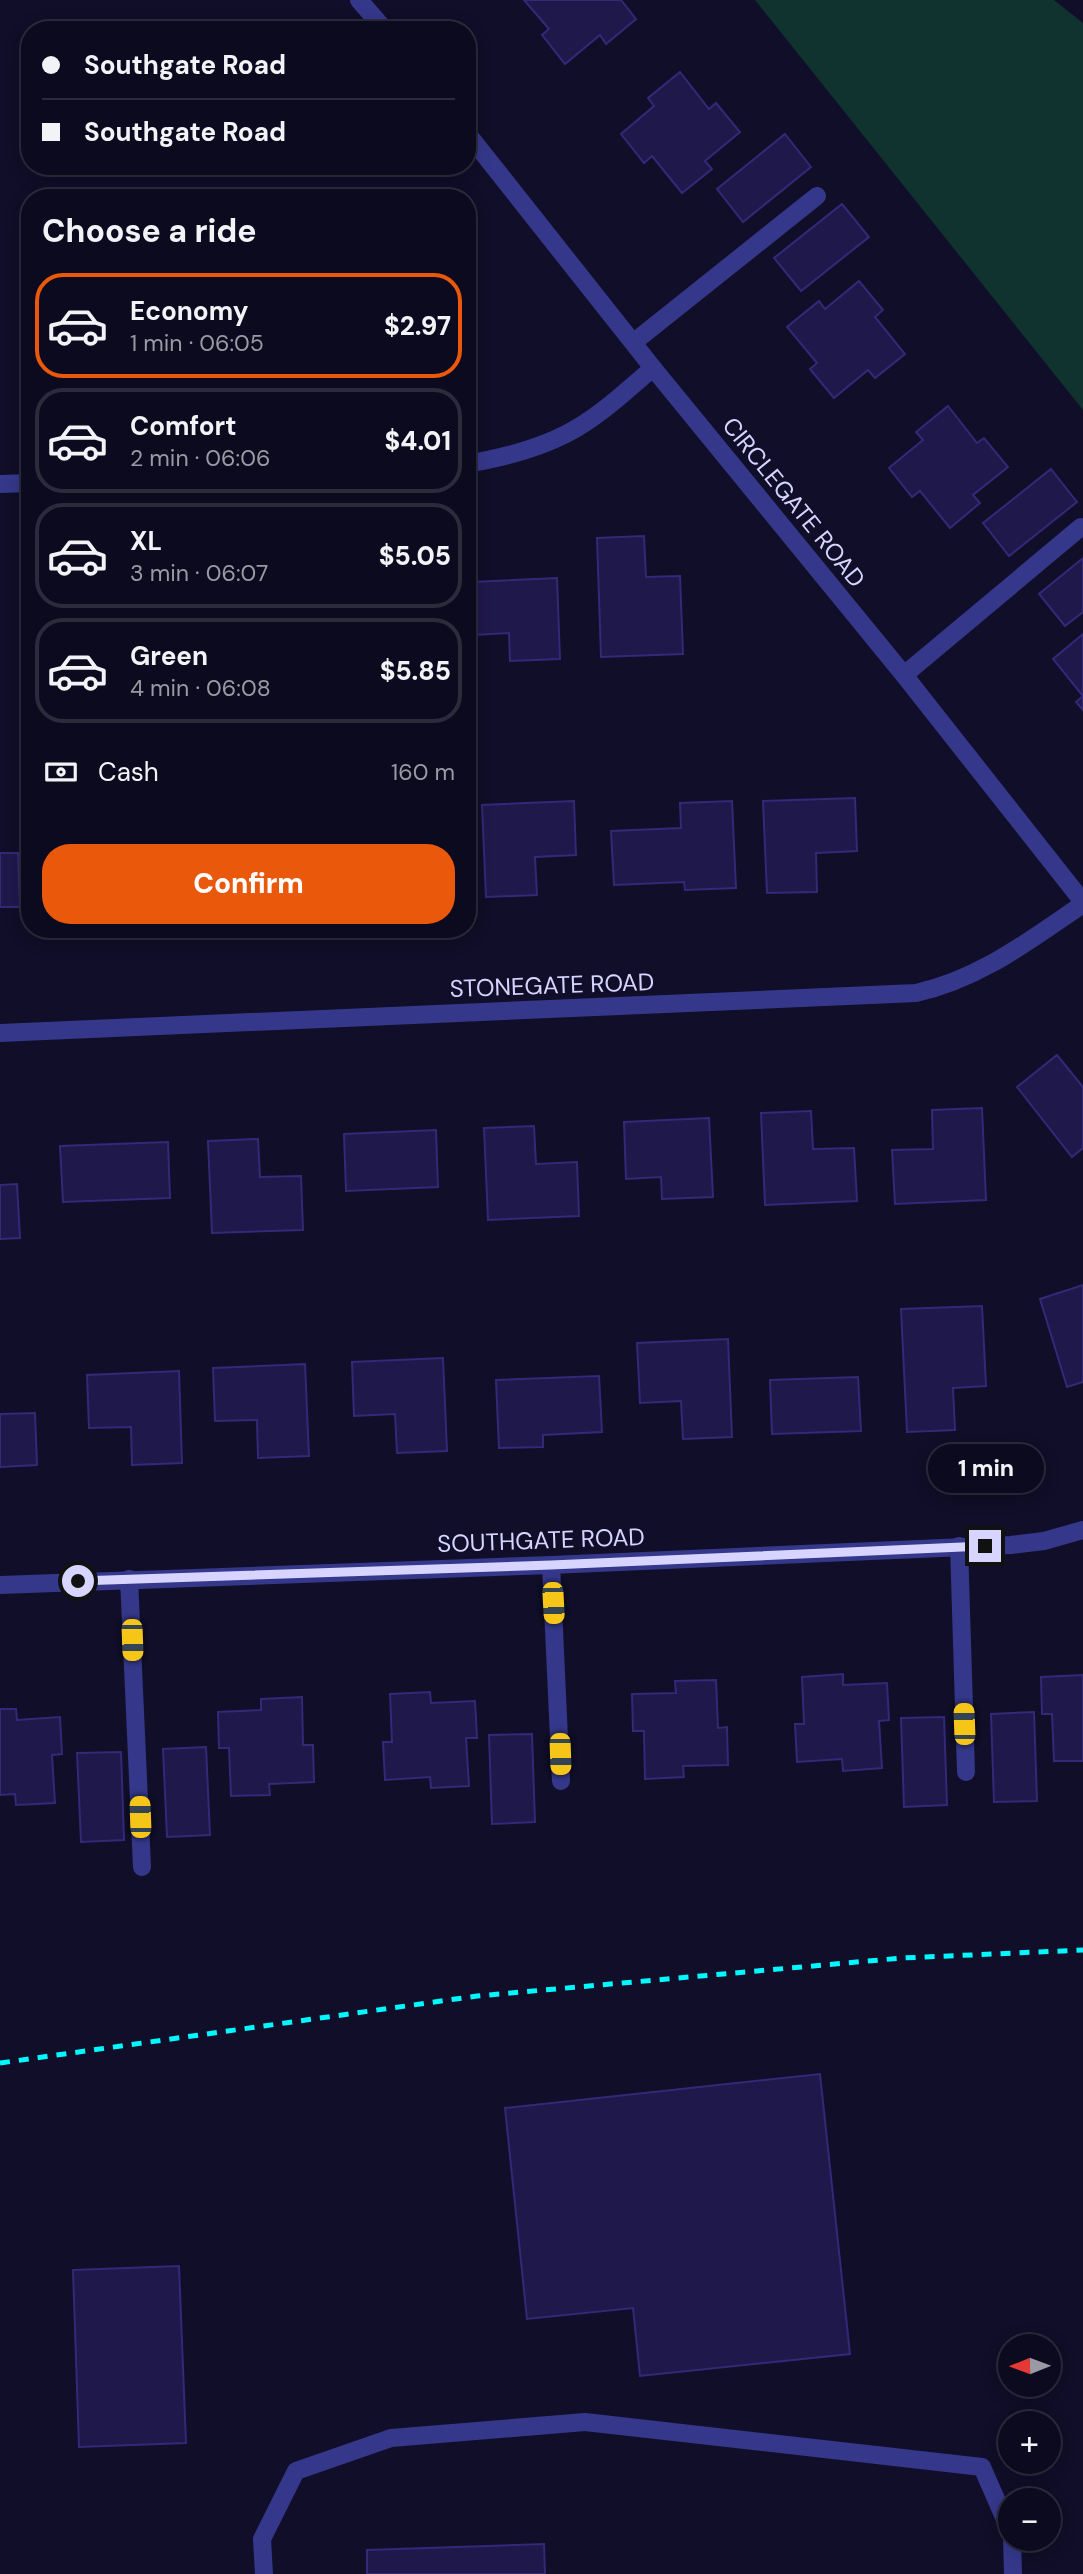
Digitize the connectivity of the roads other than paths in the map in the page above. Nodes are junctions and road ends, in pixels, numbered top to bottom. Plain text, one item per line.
1 (366, 2) edge
2 (379, 21) edge
3 (476, 144) edge
4 (817, 196) dead end
5 (634, 342) junction
6 (653, 368) junction
7 (476, 462) edge
8 (21, 483) edge
9 (0, 484) edge
10 (1081, 527) dead end
11 (904, 674) junction
12 (1083, 903) edge
13 (0, 1033) edge
14 (1083, 1530) edge
15 (959, 1546) junction
16 (551, 1565) junction
17 (129, 1579) junction
18 (0, 1585) edge
19 (966, 1772) dead end
20 (561, 1781) dead end
21 (142, 1867) dead end
22 (998, 2504) edge
23 (1012, 2551) edge
24 (264, 2574) edge
25 (1013, 2574) edge

1 - 2 street
3 - 5 street, CIRCLEGATE ROAD
4 - 5 street
5 - 6 street, CIRCLEGATE ROAD
6 - 7 street
6 - 11 street, CIRCLEGATE ROAD
8 - 9 street
10 - 11 street
11 - 12 street, CIRCLEGATE ROAD
12 - 13 street, STONEGATE ROAD
14 - 15 street, SOUTHGATE ROAD
15 - 16 street, SOUTHGATE ROAD
15 - 19 street
16 - 17 street, SOUTHGATE ROAD
16 - 20 street
17 - 18 street, SOUTHGATE ROAD
17 - 21 street
22 - 24 street
23 - 25 street

